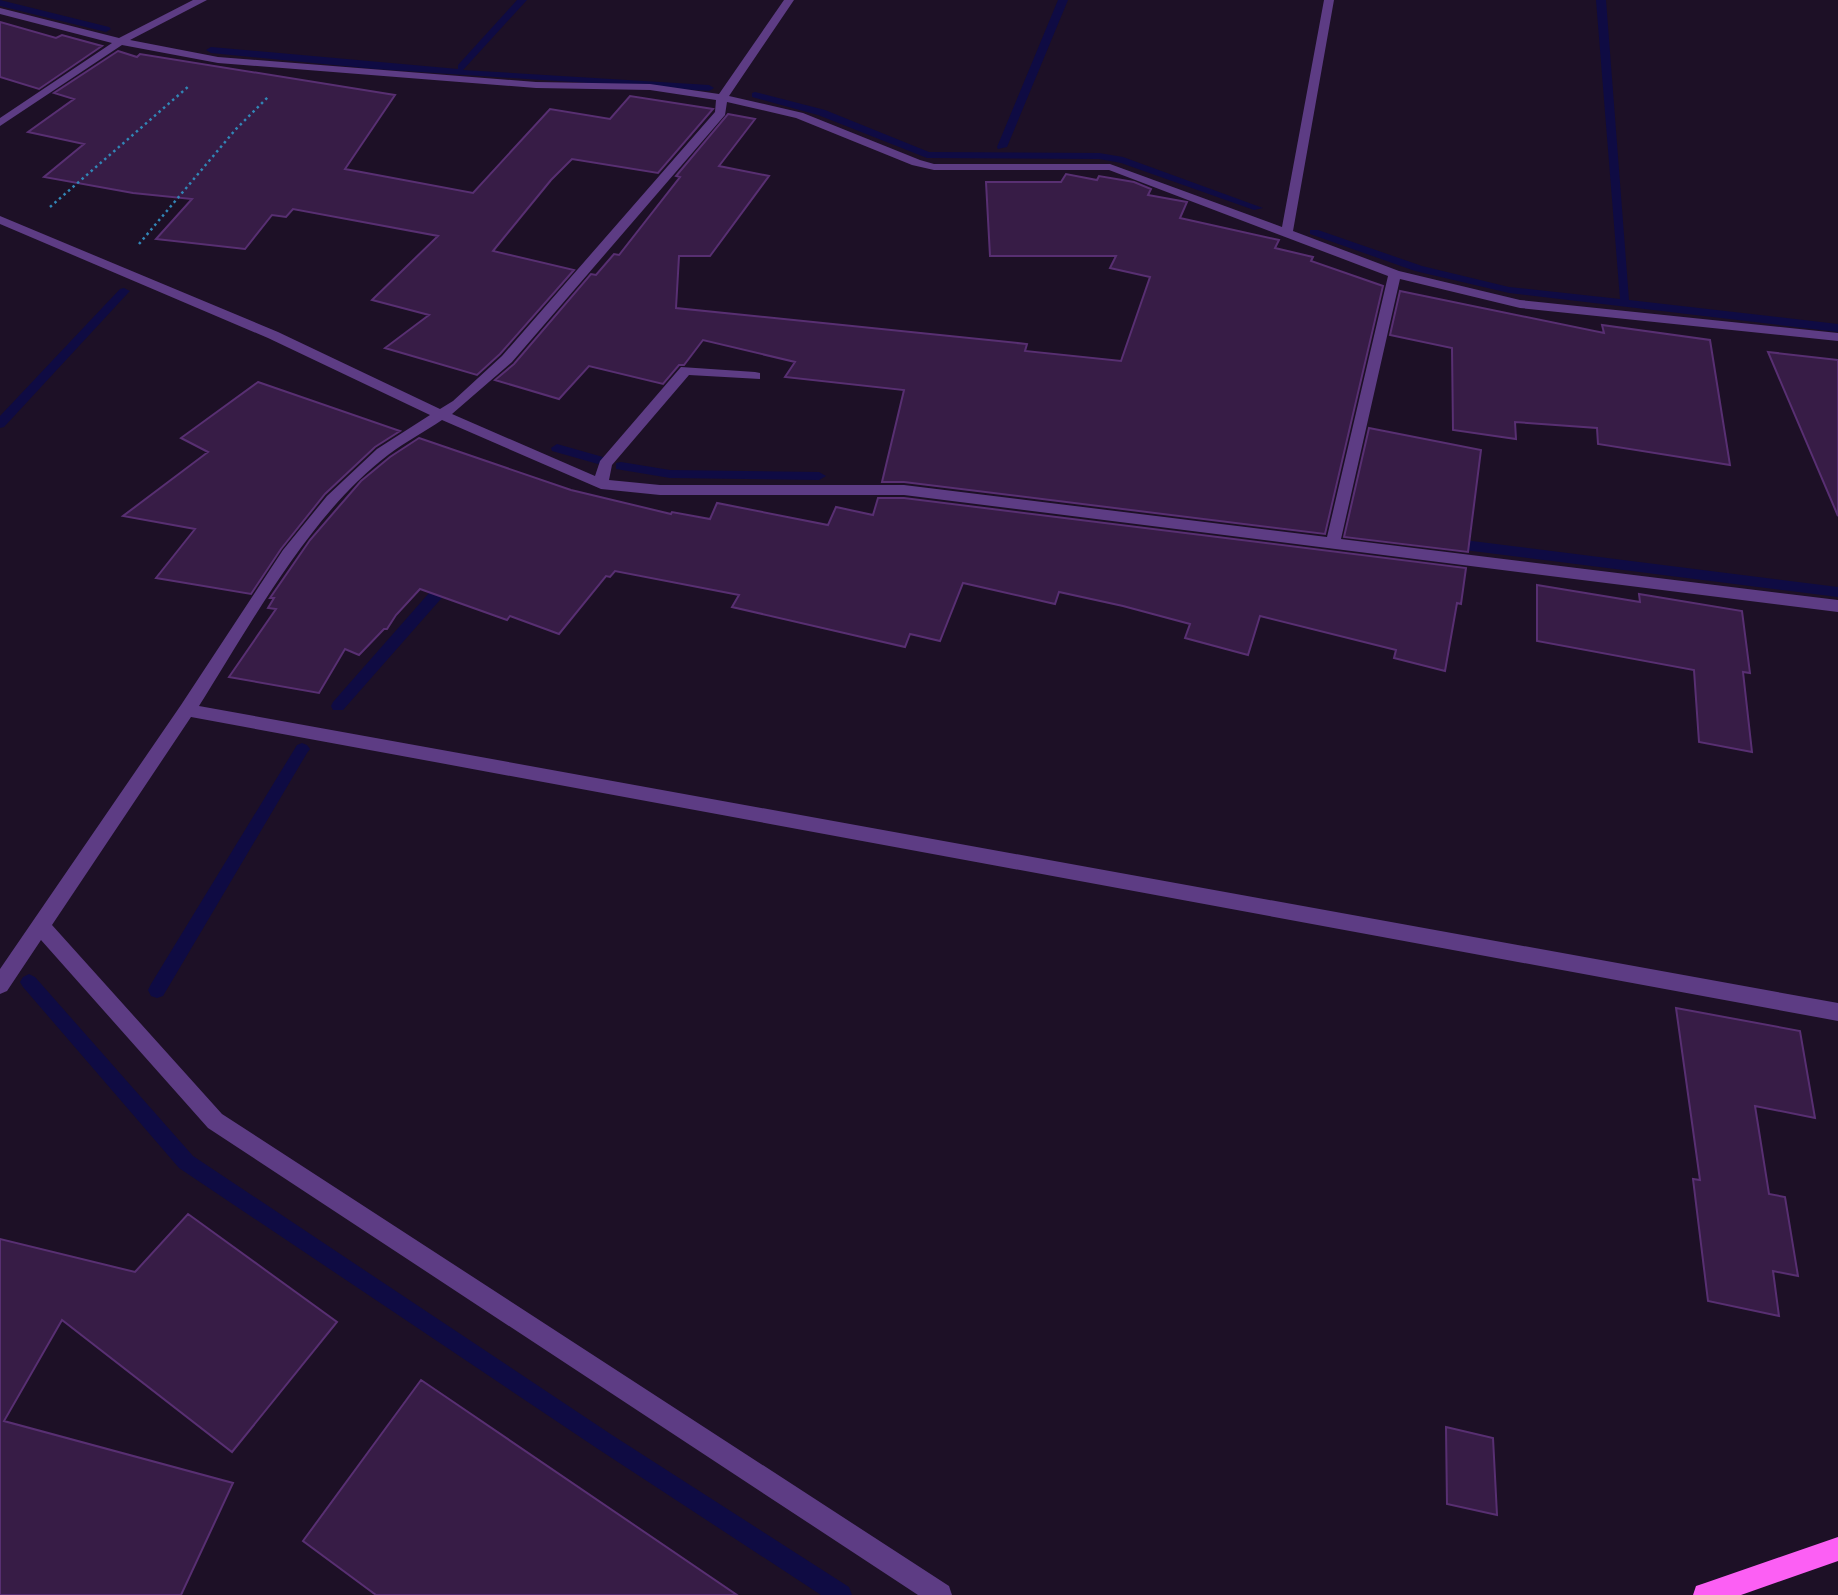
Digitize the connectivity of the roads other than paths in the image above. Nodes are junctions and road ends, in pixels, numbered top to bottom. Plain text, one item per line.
1 (202, 0) edge
2 (789, 0) edge
3 (1329, 0) edge
4 (0, 11) edge
5 (122, 42) junction
6 (722, 98) junction
7 (0, 122) edge
8 (0, 220) edge
9 (1287, 231) junction
10 (1395, 274) junction
11 (1838, 337) edge
12 (755, 376) dead end
13 (442, 415) junction
14 (601, 484) junction
15 (1333, 542) junction
16 (1838, 606) edge
17 (187, 710) junction
18 (41, 926) junction
19 (0, 985) edge
20 (1838, 1012) edge
21 (1838, 1549) edge
22 (940, 1595) edge
23 (1705, 1595) edge

1 - 5 street
2 - 6 street
3 - 9 street
4 - 5 street
5 - 6 street
5 - 7 street
6 - 9 street
6 - 13 street
8 - 13 street
9 - 10 street
10 - 11 street
10 - 15 street
12 - 14 street
13 - 14 street
13 - 17 street
14 - 15 street
15 - 16 street
17 - 18 street
17 - 20 street
18 - 19 street
18 - 22 street
21 - 23 main road

